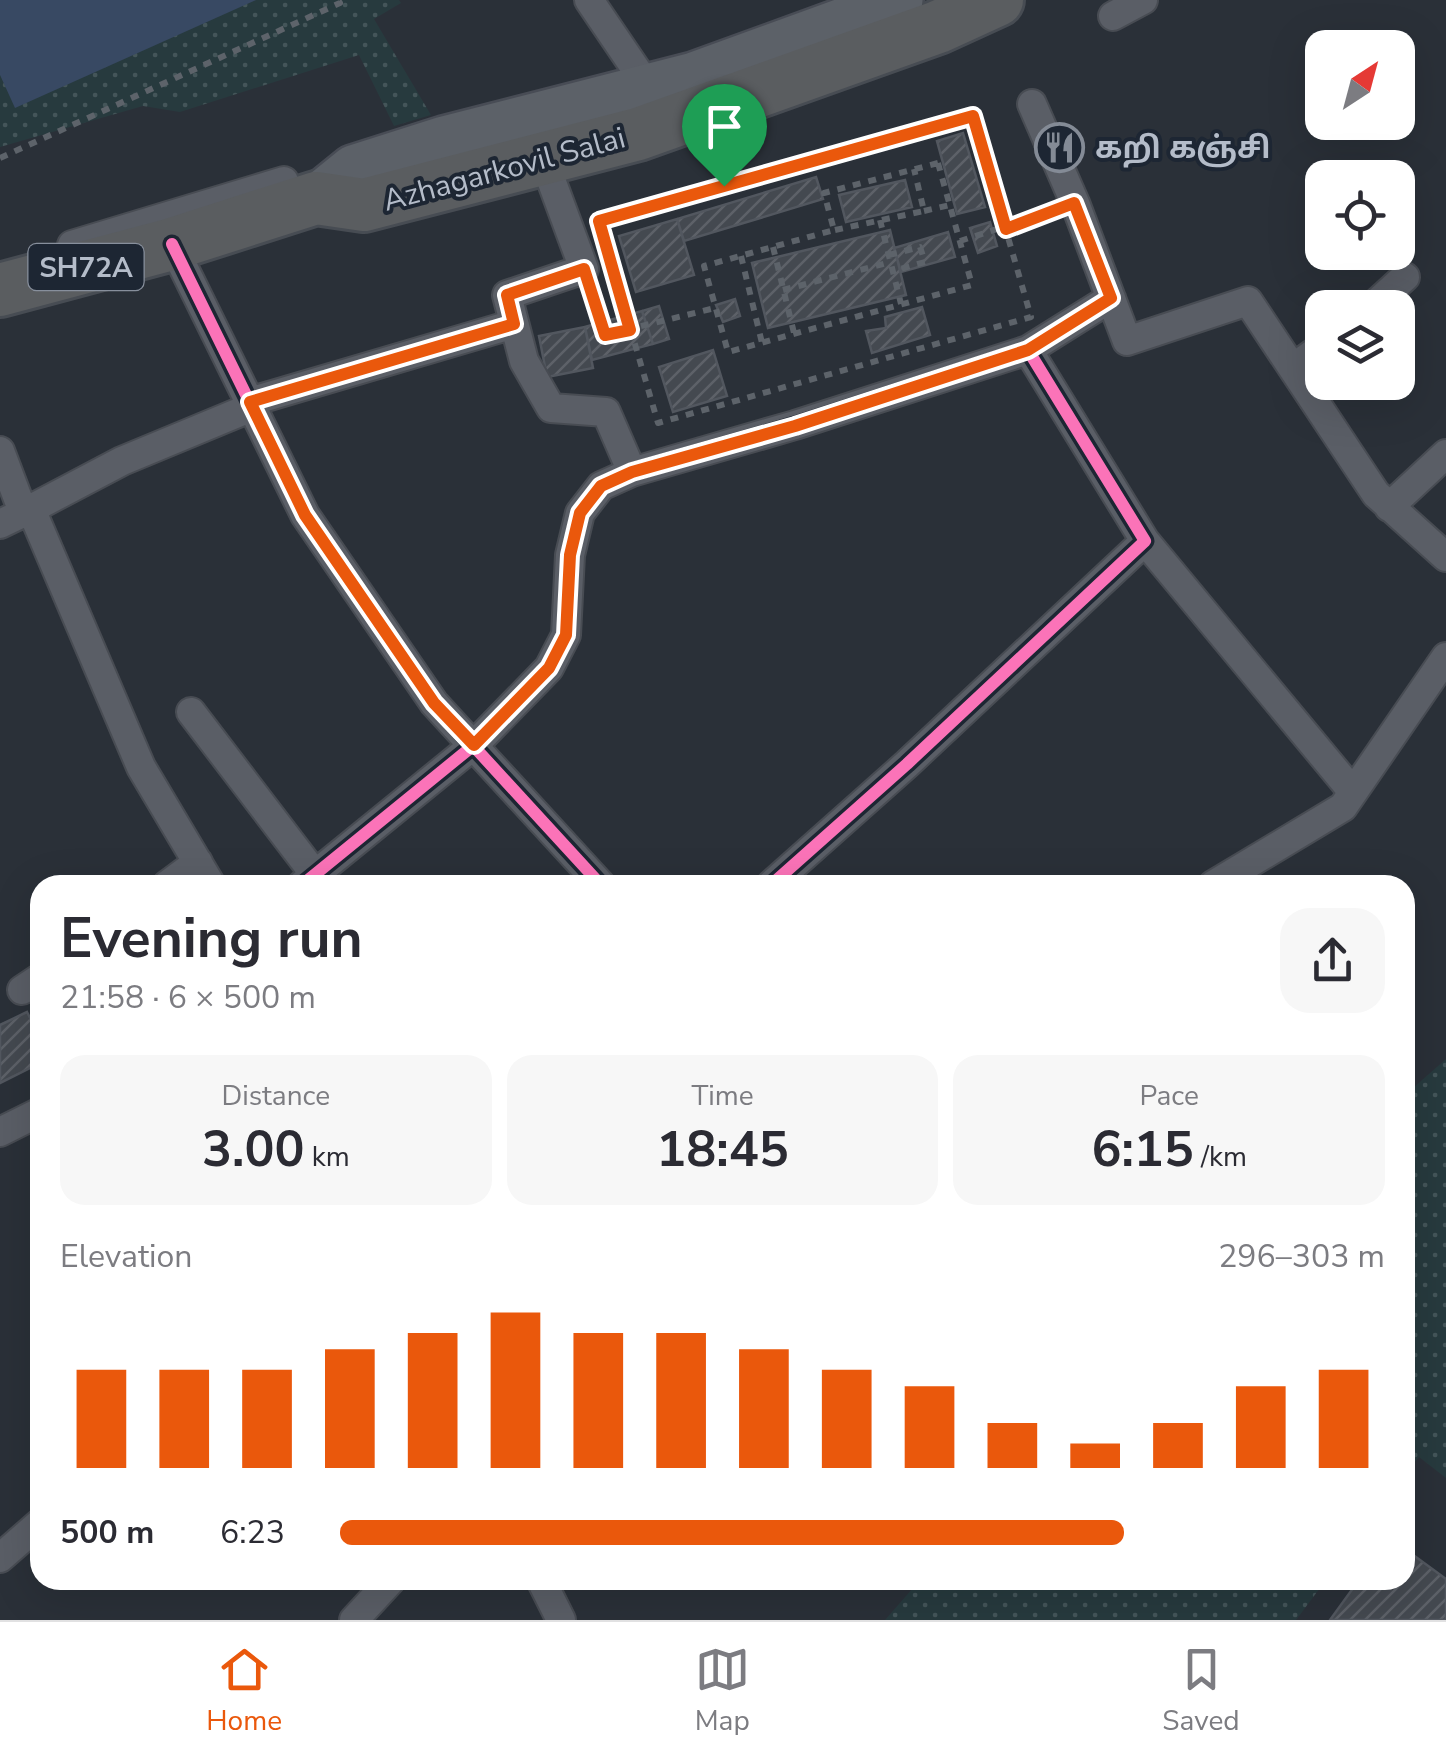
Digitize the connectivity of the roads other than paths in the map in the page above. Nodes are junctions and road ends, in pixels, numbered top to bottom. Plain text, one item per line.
1 (588, 0) edge
2 (900, 0) edge
3 (997, 0) edge
4 (1143, 0) edge
5 (1113, 16) dead end
6 (648, 87) junction
7 (1032, 104) dead end
8 (544, 158) junction
9 (322, 183) junction
10 (172, 244) junction
11 (0, 266) edge
12 (1404, 277) dead end
13 (0, 290) edge
14 (1390, 290) edge
15 (1111, 298) junction
16 (514, 324) junction
17 (1028, 350) junction
18 (1305, 359) edge
19 (1293, 368) junction
20 (251, 404) junction
21 (0, 451) edge
22 (1446, 454) edge
23 (632, 472) junction
24 (1390, 506) junction
25 (18, 515) edge
26 (1145, 541) junction
27 (1446, 558) edge
28 (1446, 656) edge
29 (190, 712) dead end
30 (474, 745) junction
31 (1353, 792) junction
32 (204, 874) edge
33 (308, 875) edge
34 (321, 875) edge
35 (593, 875) edge
36 (781, 875) edge
37 (1230, 875) edge
38 (30, 1117) edge
39 (0, 1132) edge
40 (30, 1532) edge
41 (0, 1558) edge
42 (382, 1590) edge
43 (546, 1590) edge
44 (354, 1620) edge
45 (561, 1620) edge

1 - 6 street
2 - 6 main road
3 - 8 highway, Azhagarkovil Salai / SH72A
4 - 5 street
6 - 9 main road
7 - 15 street
8 - 9 highway, Azhagarkovil Salai / SH72A
8 - 16 street
9 - 10 highway, Azhagarkovil Salai / SH72A
9 - 11 street
10 - 13 highway, Azhagarkovil Salai / SH72A
10 - 20 street
12 - 14 street
15 - 17 street
15 - 19 street
16 - 20 street
16 - 23 street
17 - 23 street
17 - 26 street
18 - 19 street
19 - 24 street
20 - 25 street
20 - 30 street
21 - 25 street
22 - 24 street
23 - 30 street
24 - 27 street
25 - 32 street
26 - 31 street
26 - 36 street
28 - 31 street
29 - 33 street
30 - 34 street
30 - 35 street
31 - 37 street
38 - 39 street
40 - 41 street
42 - 44 street
43 - 45 street

